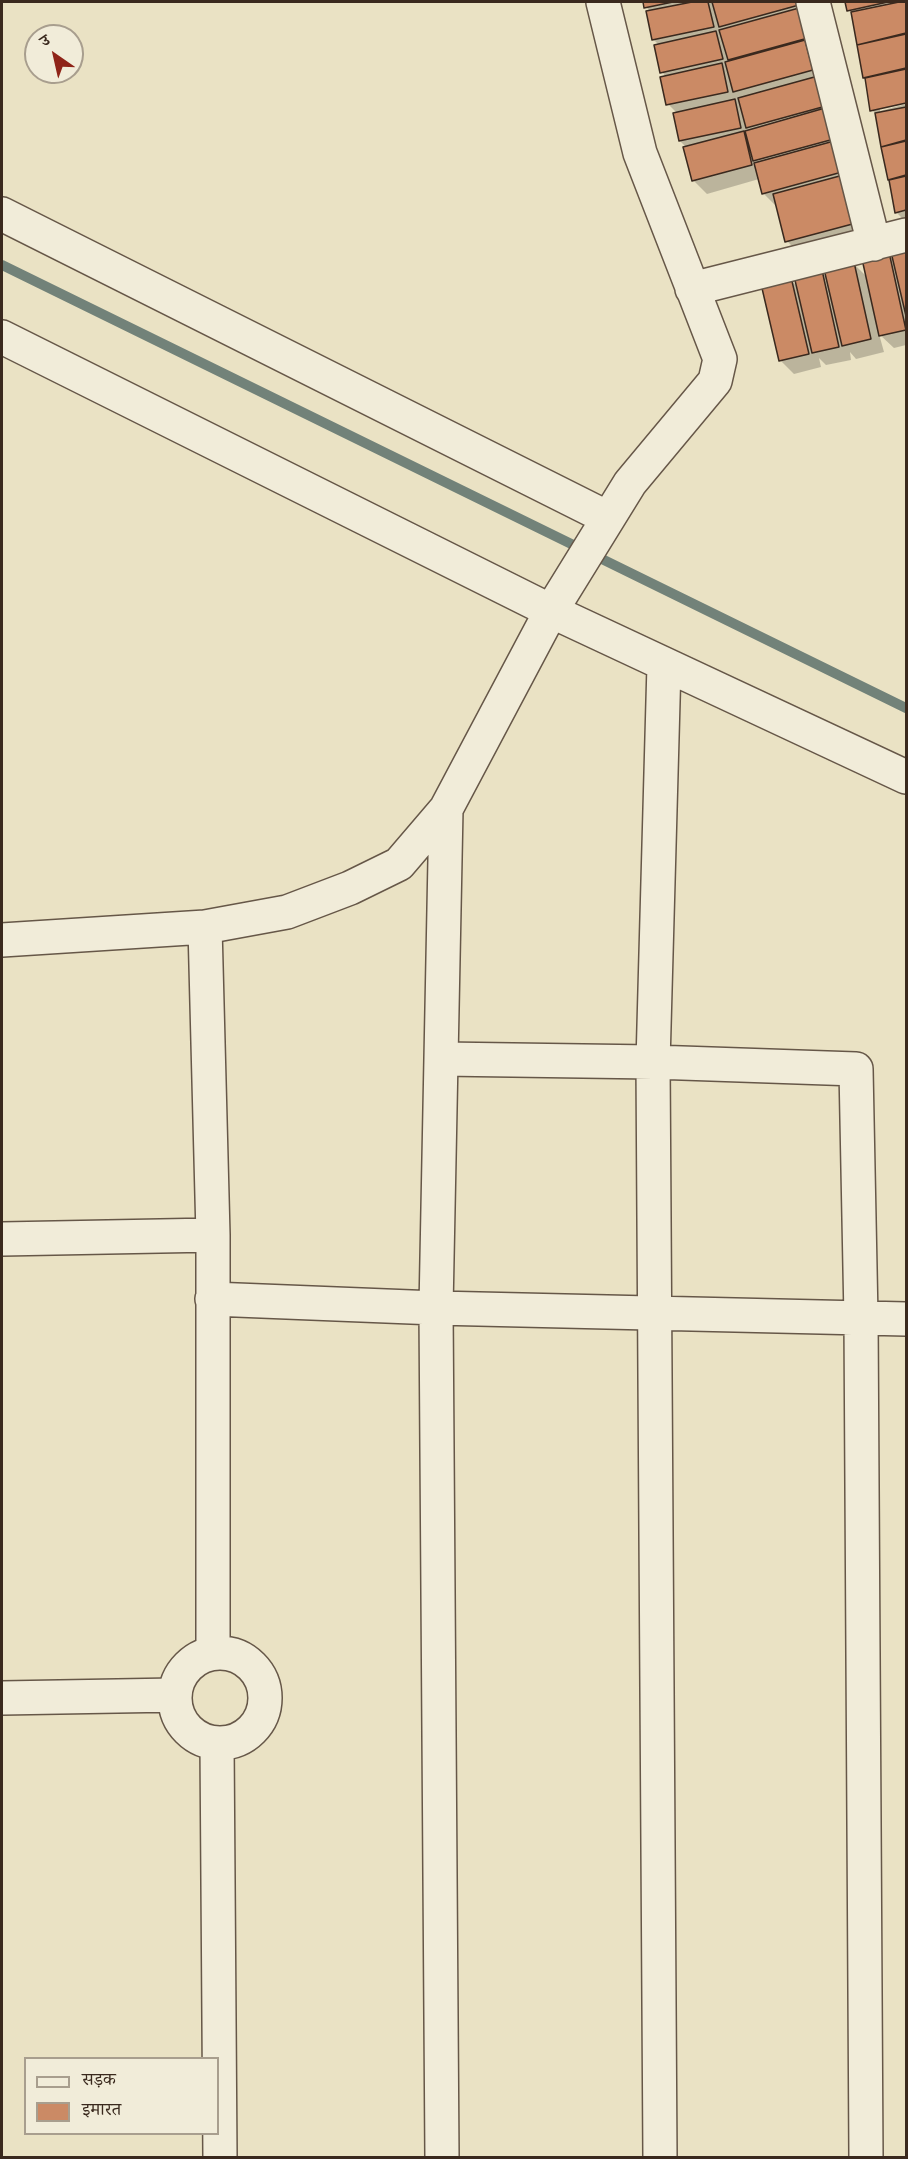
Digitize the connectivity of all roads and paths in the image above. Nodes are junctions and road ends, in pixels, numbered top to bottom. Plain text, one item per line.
1 (603, 2) edge
2 (813, 2) edge
3 (2, 214) edge
4 (906, 236) edge
5 (874, 244) junction
6 (692, 289) junction
7 (2, 338) edge
8 (604, 525) junction
9 (551, 611) junction
10 (664, 665) junction
11 (906, 777) edge
12 (446, 809) junction
13 (205, 927) junction
14 (2, 940) edge
15 (442, 1059) junction
16 (653, 1062) junction
17 (213, 1234) junction
18 (2, 1239) edge
19 (212, 1299) junction
20 (436, 1308) junction
21 (655, 1313) junction
22 (861, 1318) junction
23 (906, 1319) edge
24 (213, 1653) junction
25 (175, 1695) junction
26 (2, 1698) edge
27 (218, 1743) junction
28 (220, 2157) edge
29 (442, 2157) edge
30 (660, 2157) edge
31 (866, 2157) edge

1 - 6 street
2 - 5 street
3 - 8 street
4 - 5 street
5 - 6 street
6 - 8 street
7 - 9 street
8 - 9 street
9 - 10 street
9 - 12 street
10 - 11 street
10 - 16 street
12 - 13 street
12 - 15 street
13 - 14 street
13 - 17 street
15 - 16 street
15 - 20 street
16 - 21 street
16 - 22 street
17 - 18 street
17 - 19 street
19 - 20 street
19 - 24 street
20 - 21 street
20 - 29 street
21 - 22 street
21 - 30 street
22 - 23 street
22 - 31 street
24 - 25 street
24 - 27 street
25 - 26 street
25 - 27 street
27 - 28 street

